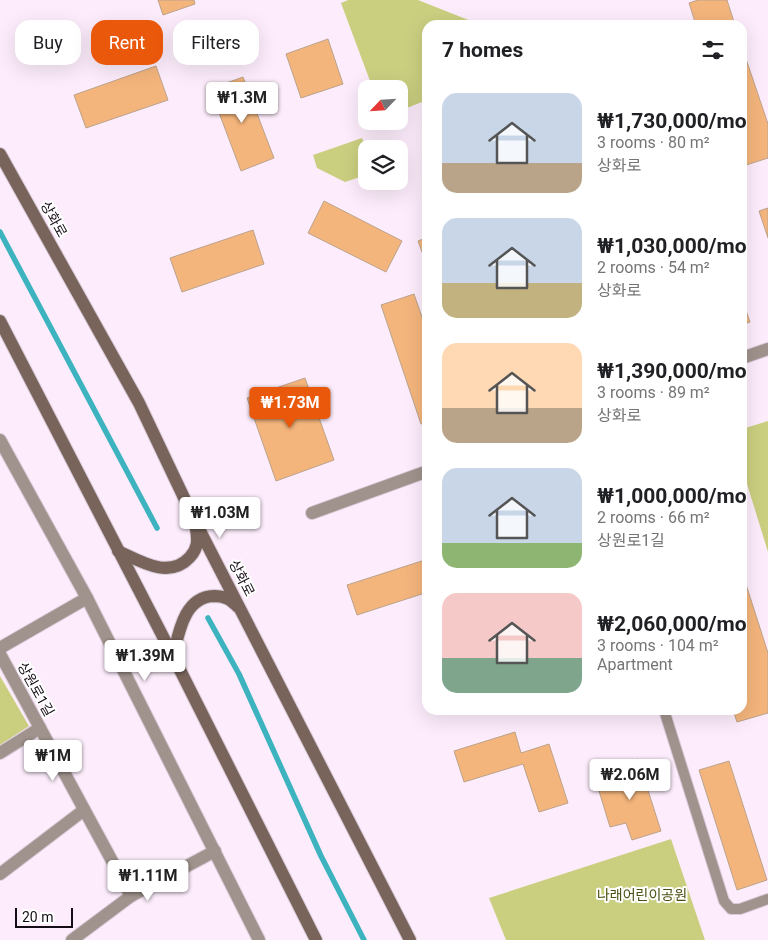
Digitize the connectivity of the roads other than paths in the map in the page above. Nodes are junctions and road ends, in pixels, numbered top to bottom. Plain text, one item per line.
1 (0, 154) edge
2 (0, 321) edge
3 (768, 348) edge
4 (747, 356) edge
5 (0, 440) edge
6 (422, 473) edge
7 (312, 513) dead end
8 (196, 522) junction
9 (118, 551) junction
10 (87, 598) junction
11 (243, 613) junction
12 (0, 648) edge
13 (0, 654) edge
14 (173, 656) junction
15 (666, 715) edge
16 (40, 728) junction
17 (0, 753) edge
18 (84, 810) junction
19 (215, 851) junction
20 (0, 874) edge
21 (131, 896) junction
22 (768, 899) edge
23 (72, 940) edge
24 (259, 940) edge
25 (316, 940) edge
26 (410, 940) edge

1 - 8 main road, 상화로
2 - 9 main road
3 - 4 street
5 - 10 street
6 - 7 street
8 - 9 main road
8 - 11 main road, 상화로
9 - 14 main road
10 - 12 street
10 - 19 street
11 - 14 main road
11 - 26 main road, 상화로
13 - 16 street, 상원로1길
14 - 25 main road
15 - 22 lane
16 - 17 street
16 - 18 street, 상원로1길
18 - 20 street
18 - 21 street, 상원로1길
19 - 21 street
19 - 24 street
21 - 23 street

